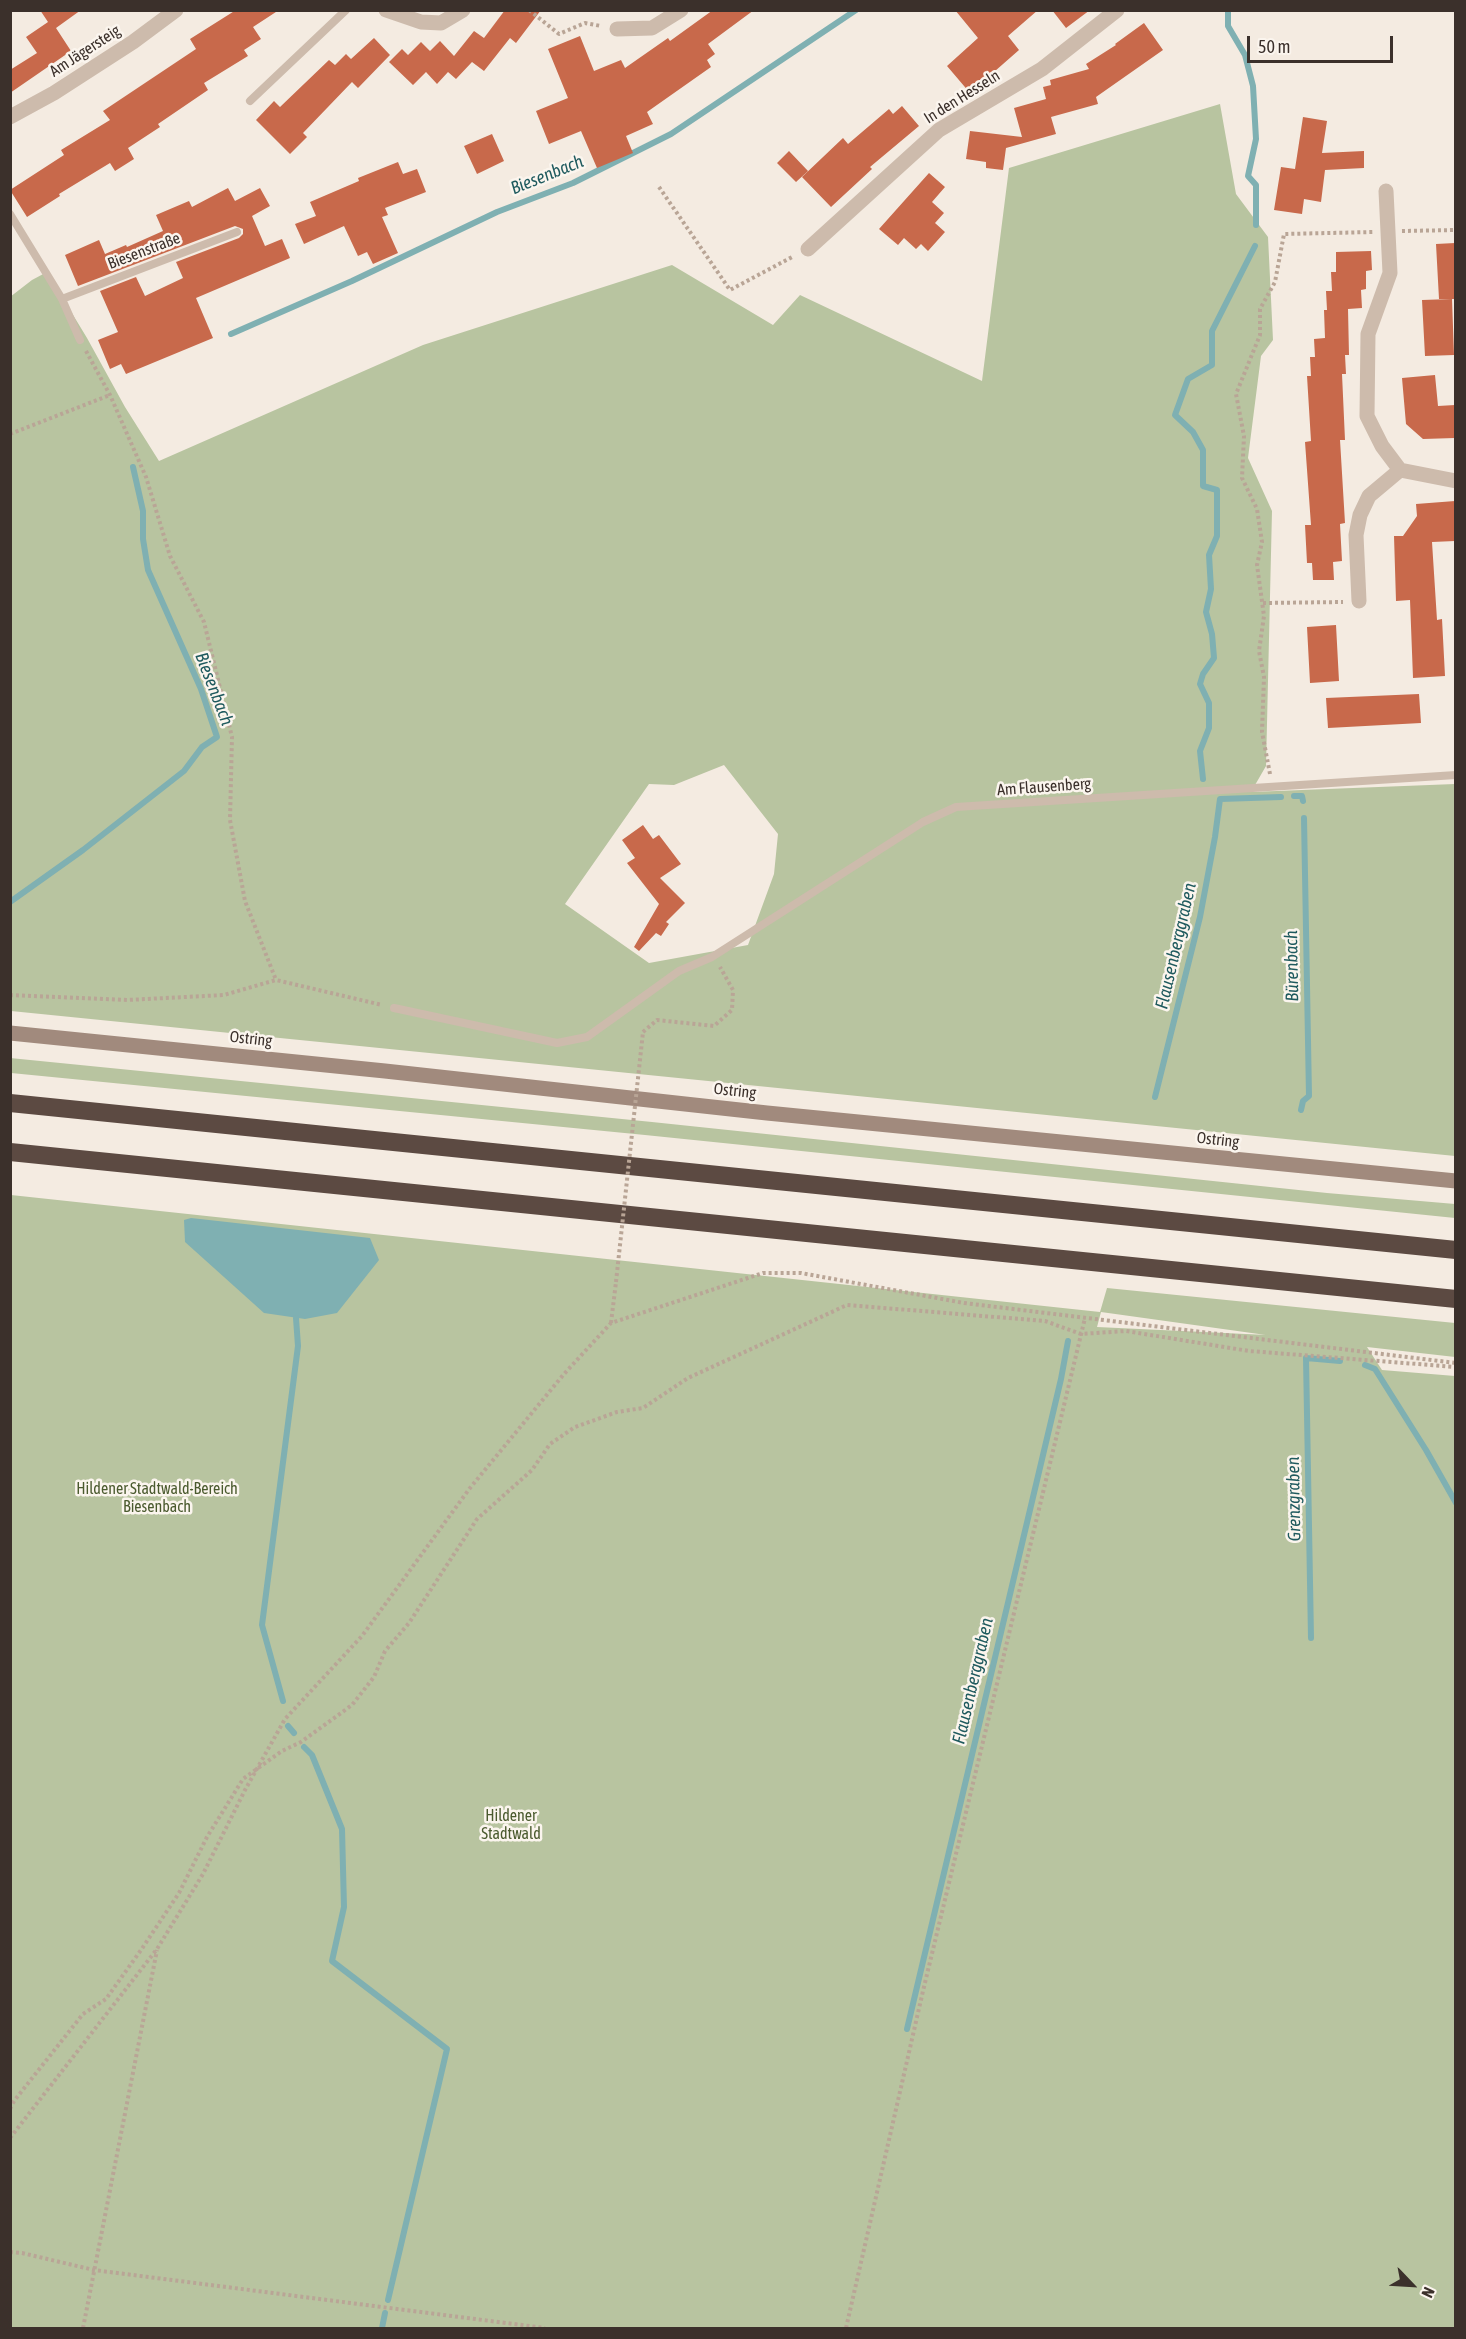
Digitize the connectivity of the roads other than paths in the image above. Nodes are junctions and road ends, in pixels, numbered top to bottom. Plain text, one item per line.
1 (176, 10) edge
2 (346, 10) edge
3 (386, 10) edge
4 (463, 10) edge
5 (681, 10) edge
6 (1117, 10) edge
7 (617, 29) road end
8 (250, 101) dead end
9 (10, 117) edge
10 (1386, 191) dead end
11 (10, 214) edge
12 (237, 232) dead end
13 (808, 249) road end
14 (62, 299) junction
15 (80, 340) road end
16 (1400, 470) junction
17 (1455, 481) edge
18 (1359, 601) road end
19 (1455, 775) edge
20 (394, 1008) road end
21 (10, 1033) edge
22 (10, 1103) edge
23 (10, 1152) edge
24 (1455, 1181) edge
25 (1455, 1250) edge
26 (1455, 1299) edge

1 - 9 street, Am Jägersteig
2 - 8 lane
3 - 4 street
5 - 7 street
6 - 13 street, In den Hesseln
10 - 16 street
11 - 14 lane
12 - 14 lane, Biesenstraße
14 - 15 lane
16 - 17 street
16 - 18 street
19 - 20 lane, Am Flausenberg
21 - 24 main road, Ostring
22 - 25 highway
23 - 26 highway

